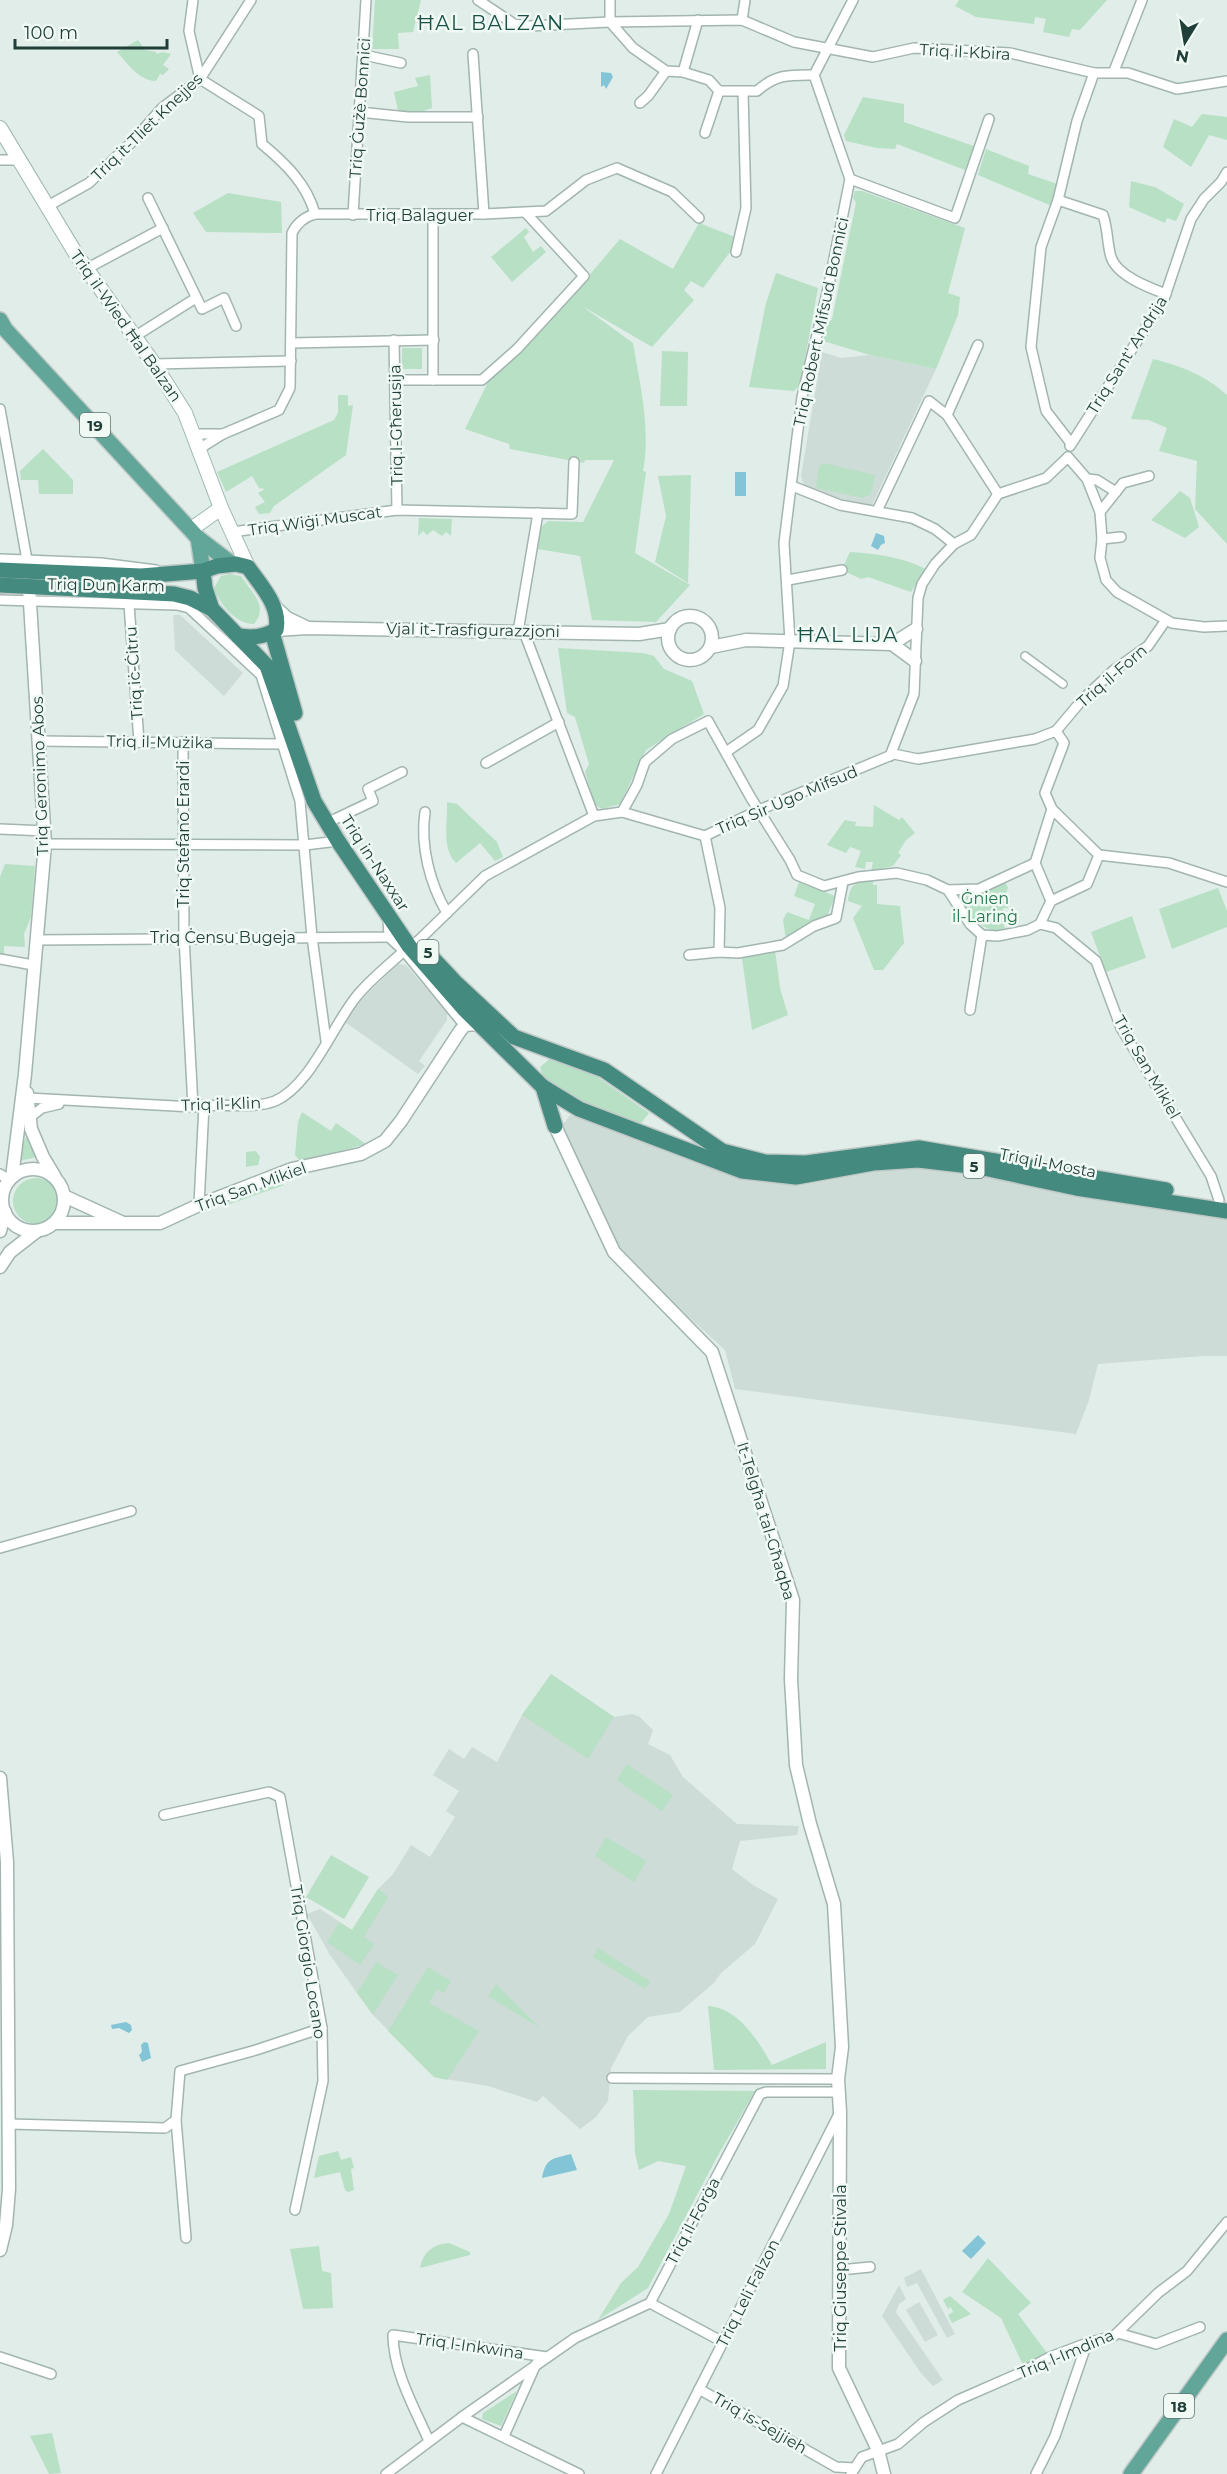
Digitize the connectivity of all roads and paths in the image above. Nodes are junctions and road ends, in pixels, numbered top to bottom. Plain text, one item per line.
1 (194, 0) edge
2 (251, 0) edge
3 (366, 0) edge
4 (478, 0) edge
5 (610, 0) edge
6 (745, 0) edge
7 (853, 0) edge
8 (1142, 0) edge
9 (698, 20) junction
10 (742, 20) junction
11 (610, 22) junction
12 (827, 48) junction
13 (473, 54) dead end
14 (364, 55) junction
15 (401, 63) dead end
16 (666, 71) junction
17 (1114, 71) junction
18 (683, 72) junction
19 (1094, 73) junction
20 (814, 75) junction
21 (200, 79) junction
22 (1227, 81) edge
23 (719, 91) junction
24 (743, 92) junction
25 (640, 103) dead end
26 (358, 112) junction
27 (478, 117) junction
28 (989, 119) dead end
29 (0, 128) edge
30 (705, 132) dead end
31 (0, 160) edge
32 (19, 160) junction
33 (1227, 172) edge
34 (850, 179) junction
35 (148, 198) dead end
36 (1058, 200) junction
37 (46, 207) junction
38 (526, 213) junction
39 (315, 214) junction
40 (484, 214) junction
41 (353, 215) junction
42 (433, 215) junction
43 (699, 218) dead end
44 (163, 228) junction
45 (736, 252) dead end
46 (86, 269) junction
47 (1166, 294) junction
48 (196, 298) junction
49 (237, 326) dead end
50 (2, 330) edge
51 (134, 337) junction
52 (394, 340) junction
53 (434, 340) junction
54 (291, 343) junction
55 (978, 345) dead end
56 (291, 361) junction
57 (154, 364) junction
58 (396, 380) junction
59 (433, 380) junction
60 (0, 409) edge
61 (947, 415) junction
62 (193, 434) junction
63 (223, 434) junction
64 (1070, 442) junction
65 (199, 449) junction
66 (1068, 457) junction
67 (574, 462) dead end
68 (1149, 476) dead end
69 (1087, 479) junction
70 (792, 486) junction
71 (1116, 492) junction
72 (998, 494) junction
73 (221, 508) junction
74 (397, 510) junction
75 (877, 511) junction
76 (1100, 512) junction
77 (538, 513) junction
78 (232, 532) junction
79 (194, 534) junction
80 (1121, 537) dead end
81 (1102, 539) junction
82 (954, 543) junction
83 (0, 559) edge
84 (27, 560) junction
85 (232, 564) junction
86 (248, 567) junction
87 (0, 570) edge
88 (842, 570) dead end
89 (203, 571) junction
90 (169, 573) junction
91 (788, 580) junction
92 (0, 585) edge
93 (30, 594) junction
94 (169, 594) junction
95 (0, 600) edge
96 (129, 604) junction
97 (274, 606) junction
98 (212, 609) junction
99 (1166, 620) junction
100 (1227, 627) edge
101 (307, 628) junction
102 (670, 629) junction
103 (916, 629) junction
104 (711, 630) junction
105 (274, 631) junction
106 (521, 632) junction
107 (639, 634) junction
108 (238, 636) junction
109 (746, 640) junction
110 (790, 640) junction
111 (892, 644) junction
112 (669, 645) junction
113 (711, 647) junction
114 (1025, 656) dead end
115 (915, 661) junction
116 (1063, 684) dead end
117 (277, 688) junction
118 (559, 722) junction
119 (1056, 731) junction
120 (40, 741) junction
121 (139, 742) junction
122 (183, 742) junction
123 (281, 744) junction
124 (726, 752) junction
125 (890, 756) junction
126 (486, 763) dead end
127 (402, 772) dead end
128 (1052, 809) junction
129 (759, 810) junction
130 (425, 812) dead end
131 (622, 812) junction
132 (594, 816) junction
133 (333, 820) junction
134 (0, 829) edge
135 (45, 831) junction
136 (705, 836) junction
137 (338, 841) junction
138 (45, 844) junction
139 (185, 844) junction
140 (305, 844) junction
141 (1099, 855) junction
142 (1035, 863) junction
143 (843, 882) junction
144 (1227, 882) edge
145 (948, 890) junction
146 (1052, 901) junction
147 (447, 913) junction
148 (388, 916) junction
149 (1040, 924) junction
150 (982, 935) junction
151 (184, 937) junction
152 (312, 937) junction
153 (389, 938) junction
154 (36, 940) junction
155 (410, 946) junction
156 (719, 952) junction
157 (689, 955) dead end
158 (0, 959) edge
159 (33, 965) junction
160 (970, 1010) dead end
161 (462, 1020) junction
162 (326, 1041) junction
163 (546, 1051) junction
164 (24, 1074) junction
165 (538, 1083) junction
166 (28, 1098) junction
167 (67, 1102) junction
168 (204, 1105) junction
169 (193, 1107) junction
170 (656, 1107) junction
171 (579, 1109) junction
172 (29, 1118) junction
173 (555, 1126) junction
174 (648, 1135) junction
175 (721, 1157) junction
176 (7, 1177) edge
177 (57, 1179) junction
178 (64, 1196) junction
179 (1224, 1204) edge
180 (199, 1205) junction
181 (5, 1212) junction
182 (55, 1223) junction
183 (125, 1223) junction
184 (0, 1231) edge
185 (37, 1231) junction
186 (0, 1267) edge
187 (131, 1511) dead end
188 (0, 1548) edge
189 (0, 1778) edge
190 (164, 1815) dead end
191 (4, 1863) edge
192 (322, 2028) junction
193 (612, 2078) dead end
194 (838, 2079) junction
195 (838, 2092) junction
196 (840, 2112) junction
197 (177, 2120) junction
198 (9, 2124) junction
199 (5, 2187) edge
200 (295, 2210) dead end
201 (1227, 2222) edge
202 (186, 2238) dead end
203 (0, 2250) edge
204 (870, 2267) dead end
205 (840, 2270) junction
206 (650, 2303) junction
207 (1200, 2327) dead end
208 (1118, 2333) junction
209 (1227, 2340) edge
210 (723, 2342) junction
211 (1087, 2343) junction
212 (0, 2357) edge
213 (547, 2357) junction
214 (536, 2364) junction
215 (51, 2374) dead end
216 (699, 2389) junction
217 (462, 2417) junction
218 (504, 2436) junction
219 (429, 2441) junction
220 (878, 2451) junction
221 (853, 2471) edge
222 (390, 2473) edge
223 (579, 2474) edge
224 (656, 2474) edge
225 (884, 2474) edge
226 (1036, 2474) edge
227 (1131, 2474) edge

1 - 21 street
2 - 21 street, Triq it-Tliet Knejjes
3 - 14 street, Triq Ġużè Bonnici
4 - 11 street, Triq il-Kbira
5 - 11 street
6 - 10 street
7 - 12 street
8 - 17 street
9 - 10 street, Triq il-Kbira
9 - 11 street, Triq il-Kbira
9 - 18 street
10 - 12 street, Triq il-Kbira
11 - 16 street
12 - 19 street, Triq il-Kbira
12 - 20 street
13 - 27 street
14 - 15 street
14 - 26 street, Triq Ġużè Bonnici
16 - 18 street
16 - 25 street
17 - 19 street, Triq il-Kbira
17 - 22 street, Triq il-Kbira
18 - 23 street
19 - 36 street
20 - 24 street
20 - 34 street
21 - 37 street, Triq it-Tliet Knejjes
21 - 39 street
23 - 24 street
23 - 30 street
24 - 45 street
26 - 27 street
26 - 41 street, Triq Ġużè Bonnici
27 - 40 street
28 - 34 street
29 - 32 main road, Triq il-Wied Ħal Balzan
31 - 32 street
32 - 37 main road, Triq il-Wied Ħal Balzan
33 - 47 street, Triq Sant' Andrija
34 - 70 street, Triq Robert Mifsud Bonnici
35 - 44 street
36 - 47 street
36 - 64 street
37 - 46 main road, Triq il-Wied Ħal Balzan
38 - 40 street, Triq Balaguer
38 - 43 street, Triq Balaguer
38 - 59 street
39 - 41 street, Triq Balaguer
39 - 54 street
40 - 42 street, Triq Balaguer
41 - 42 street, Triq Balaguer
42 - 53 street
44 - 46 street
44 - 48 street
46 - 51 main road, Triq il-Wied Ħal Balzan
47 - 64 street, Triq Sant' Andrija
48 - 49 street
48 - 51 street
50 - 79 main road, 19
51 - 57 main road, Triq il-Wied Ħal Balzan
52 - 53 street
52 - 54 street
52 - 58 street, Triq l-Għerusija
53 - 59 street
54 - 56 street
55 - 61 street
56 - 57 street
56 - 63 street
57 - 62 main road, Triq il-Wied Ħal Balzan
58 - 59 street
58 - 74 street, Triq l-Għerusija
60 - 84 street
61 - 72 street
61 - 75 street
62 - 63 street
62 - 65 main road, Triq il-Wied Ħal Balzan
63 - 65 street
64 - 66 street
65 - 73 main road, Triq il-Wied Ħal Balzan
66 - 69 street
66 - 72 street
67 - 77 street, Triq Wiġi Muscat
68 - 71 street
69 - 71 street
69 - 76 street
70 - 75 street
70 - 91 street, Triq Robert Mifsud Bonnici
71 - 76 street
72 - 82 street
73 - 78 main road, Triq il-Wied Ħal Balzan
73 - 79 main road
74 - 77 street, Triq Wiġi Muscat
74 - 78 street, Triq Wiġi Muscat
75 - 82 street
76 - 81 street
77 - 106 street
78 - 86 main road, Triq il-Wied Ħal Balzan
79 - 85 main road
79 - 89 main road, Triq in-Naxxar
80 - 81 street
81 - 99 street
82 - 103 street
83 - 84 street, Triq Dun Karm
84 - 90 street, Triq Dun Karm
85 - 86 highway
85 - 89 highway
86 - 97 highway, Triq in-Naxxar / 5
87 - 90 highway, Triq Dun Karm
88 - 91 street
89 - 90 highway, Triq Dun Karm
89 - 98 highway, Triq in-Naxxar / 5
91 - 110 street, Triq Robert Mifsud Bonnici
92 - 93 highway, Triq Dun Karm
93 - 94 highway, Triq Dun Karm
93 - 95 street, Triq Dun Karm
93 - 96 street, Triq Dun Karm
93 - 120 street, Triq Geronimo Abos
94 - 98 highway, Triq Dun Karm
94 - 117 highway
96 - 121 street, Triq iċ-Ċitru
96 - 123 street, Triq Dun Karm
97 - 101 street
97 - 105 highway, Triq in-Naxxar / 5
98 - 108 highway, Triq in-Naxxar / 5
99 - 100 street
99 - 119 street, Triq il-Forn
101 - 105 street, Vjal it-Trasfigurazzjoni
101 - 106 street, Vjal it-Trasfigurazzjoni
102 - 104 street, Vjal it-Trasfigurazzjoni
102 - 107 street, Vjal it-Trasfigurazzjoni
102 - 112 street
103 - 111 street
103 - 115 street
104 - 109 street, Vjal it-Trasfigurazzjoni
104 - 113 street
105 - 108 highway
105 - 133 highway, Triq in-Naxxar / 5
106 - 107 street, Vjal it-Trasfigurazzjoni
106 - 118 street
107 - 112 street, Vjal it-Trasfigurazzjoni
108 - 117 highway, Triq in-Naxxar / 5
109 - 110 street, Vjal it-Trasfigurazzjoni
109 - 113 street, Vjal it-Trasfigurazzjoni
110 - 111 street, Vjal it-Trasfigurazzjoni
110 - 124 street, Triq Robert Mifsud Bonnici
111 - 115 street
112 - 113 street, Vjal it-Trasfigurazzjoni
114 - 116 street
115 - 125 street
117 - 137 highway, Triq in-Naxxar / 5
118 - 126 street
118 - 132 street
119 - 125 street
119 - 128 street
120 - 121 street, Triq il-Mużika
120 - 135 street, Triq Geronimo Abos
121 - 122 street, Triq il-Mużika
122 - 123 street, Triq il-Mużika
122 - 139 street, Triq Stefano Erardi
123 - 140 street, Triq Dun Karm
124 - 129 street
124 - 131 street
125 - 129 street, Triq Sir Ugo Mifsud
127 - 133 street
128 - 141 street
128 - 142 street
129 - 136 street, Triq Sir Ugo Mifsud
129 - 143 street
130 - 147 street
131 - 132 street, Triq Sir Ugo Mifsud
131 - 136 street, Triq Sir Ugo Mifsud
132 - 147 street, Triq Sir Ugo Mifsud
133 - 155 highway, Triq in-Naxxar / 5
134 - 135 street
135 - 138 street, Triq Geronimo Abos
136 - 156 street
137 - 140 street
137 - 148 highway, Triq in-Naxxar / 5
138 - 139 street
138 - 154 street, Triq Geronimo Abos
139 - 140 street
139 - 151 street, Triq Stefano Erardi
140 - 152 street, Triq Dun Karm
141 - 144 street
141 - 146 street
142 - 145 street
142 - 146 street
143 - 145 street
143 - 156 street
145 - 150 street
146 - 149 street
147 - 155 street, Triq Sir Ugo Mifsud
148 - 153 street
148 - 155 highway, Triq in-Naxxar / 5
149 - 150 street
149 - 179 street, Triq San Mikiel
150 - 160 street
151 - 152 street, Triq Ċensu Bugeja
151 - 154 street, Triq Ċensu Bugeja
151 - 169 street, Triq Stefano Erardi
152 - 153 street, Triq Ċensu Bugeja
152 - 162 street, Triq Dun Karm
153 - 155 street, Triq in-Naxxar
154 - 159 street, Triq Geronimo Abos
155 - 161 highway, Triq in-Naxxar / 5
155 - 162 street, Triq il-Klin
155 - 163 highway, Triq in-Naxxar / 5
156 - 157 street
158 - 159 street
159 - 164 street, Triq Geronimo Abos
161 - 165 highway, Triq in-Naxxar / 5
161 - 180 street, Triq San Mikiel
162 - 168 street, Triq il-Klin
163 - 165 highway
163 - 170 highway, Triq in-Naxxar / 5
164 - 166 street, Triq Geronimo Abos
164 - 176 street, Triq Geronimo Abos
165 - 171 highway, Triq in-Naxxar / 5
165 - 173 highway
166 - 167 street, Triq il-Klin
166 - 172 street, Triq Geronimo Abos
167 - 169 street, Triq il-Klin
167 - 172 street, Triq il-Klin
168 - 169 street, Triq il-Klin
168 - 180 street
170 - 174 highway
170 - 175 highway, Triq in-Naxxar / 5
171 - 173 highway
171 - 174 highway, Triq in-Naxxar / 5
172 - 177 street, Triq Geronimo Abos
173 - 194 street, It-Telgħa tal-Għaqba
174 - 175 highway, Triq in-Naxxar / 5
175 - 179 highway, Triq il-Mosta / 5
176 - 177 street
176 - 181 street
177 - 178 street
178 - 182 street
178 - 183 street, Triq San Mikiel
180 - 183 street, Triq San Mikiel
181 - 184 street
181 - 185 street
182 - 183 street, Triq San Mikiel
182 - 185 street
185 - 186 street
187 - 188 street
189 - 191 street
190 - 192 street, Triq Giorgio Locano
191 - 198 street
192 - 197 street
192 - 200 street, Triq Giorgio Locano
193 - 194 street
194 - 195 street, It-Telgħa tal-Għaqba
195 - 196 street, It-Telgħa tal-Għaqba
195 - 206 street, Triq il-Forġa
196 - 205 street, Triq Giuseppe Stivala
196 - 210 street, Triq Leli Falzon
197 - 198 street
197 - 202 street
198 - 199 street
199 - 203 street
201 - 208 street, Triq l-Imdina
204 - 205 street
205 - 220 street, Triq Giuseppe Stivala
206 - 210 street
206 - 213 street
207 - 208 street
208 - 211 street, Triq l-Imdina
209 - 227 main road, 18
210 - 216 street, Triq Leli Falzon
211 - 220 street, Triq l-Imdina
211 - 226 street
212 - 215 street
213 - 214 street
213 - 219 street, Triq l-Inkwina
214 - 217 street
214 - 218 street
216 - 221 street, Triq is-Sejjieh
216 - 224 street, Triq Leli Falzon
217 - 218 street
217 - 219 street
218 - 223 street
219 - 222 street
220 - 221 street, Triq l-Imdina
220 - 225 street

